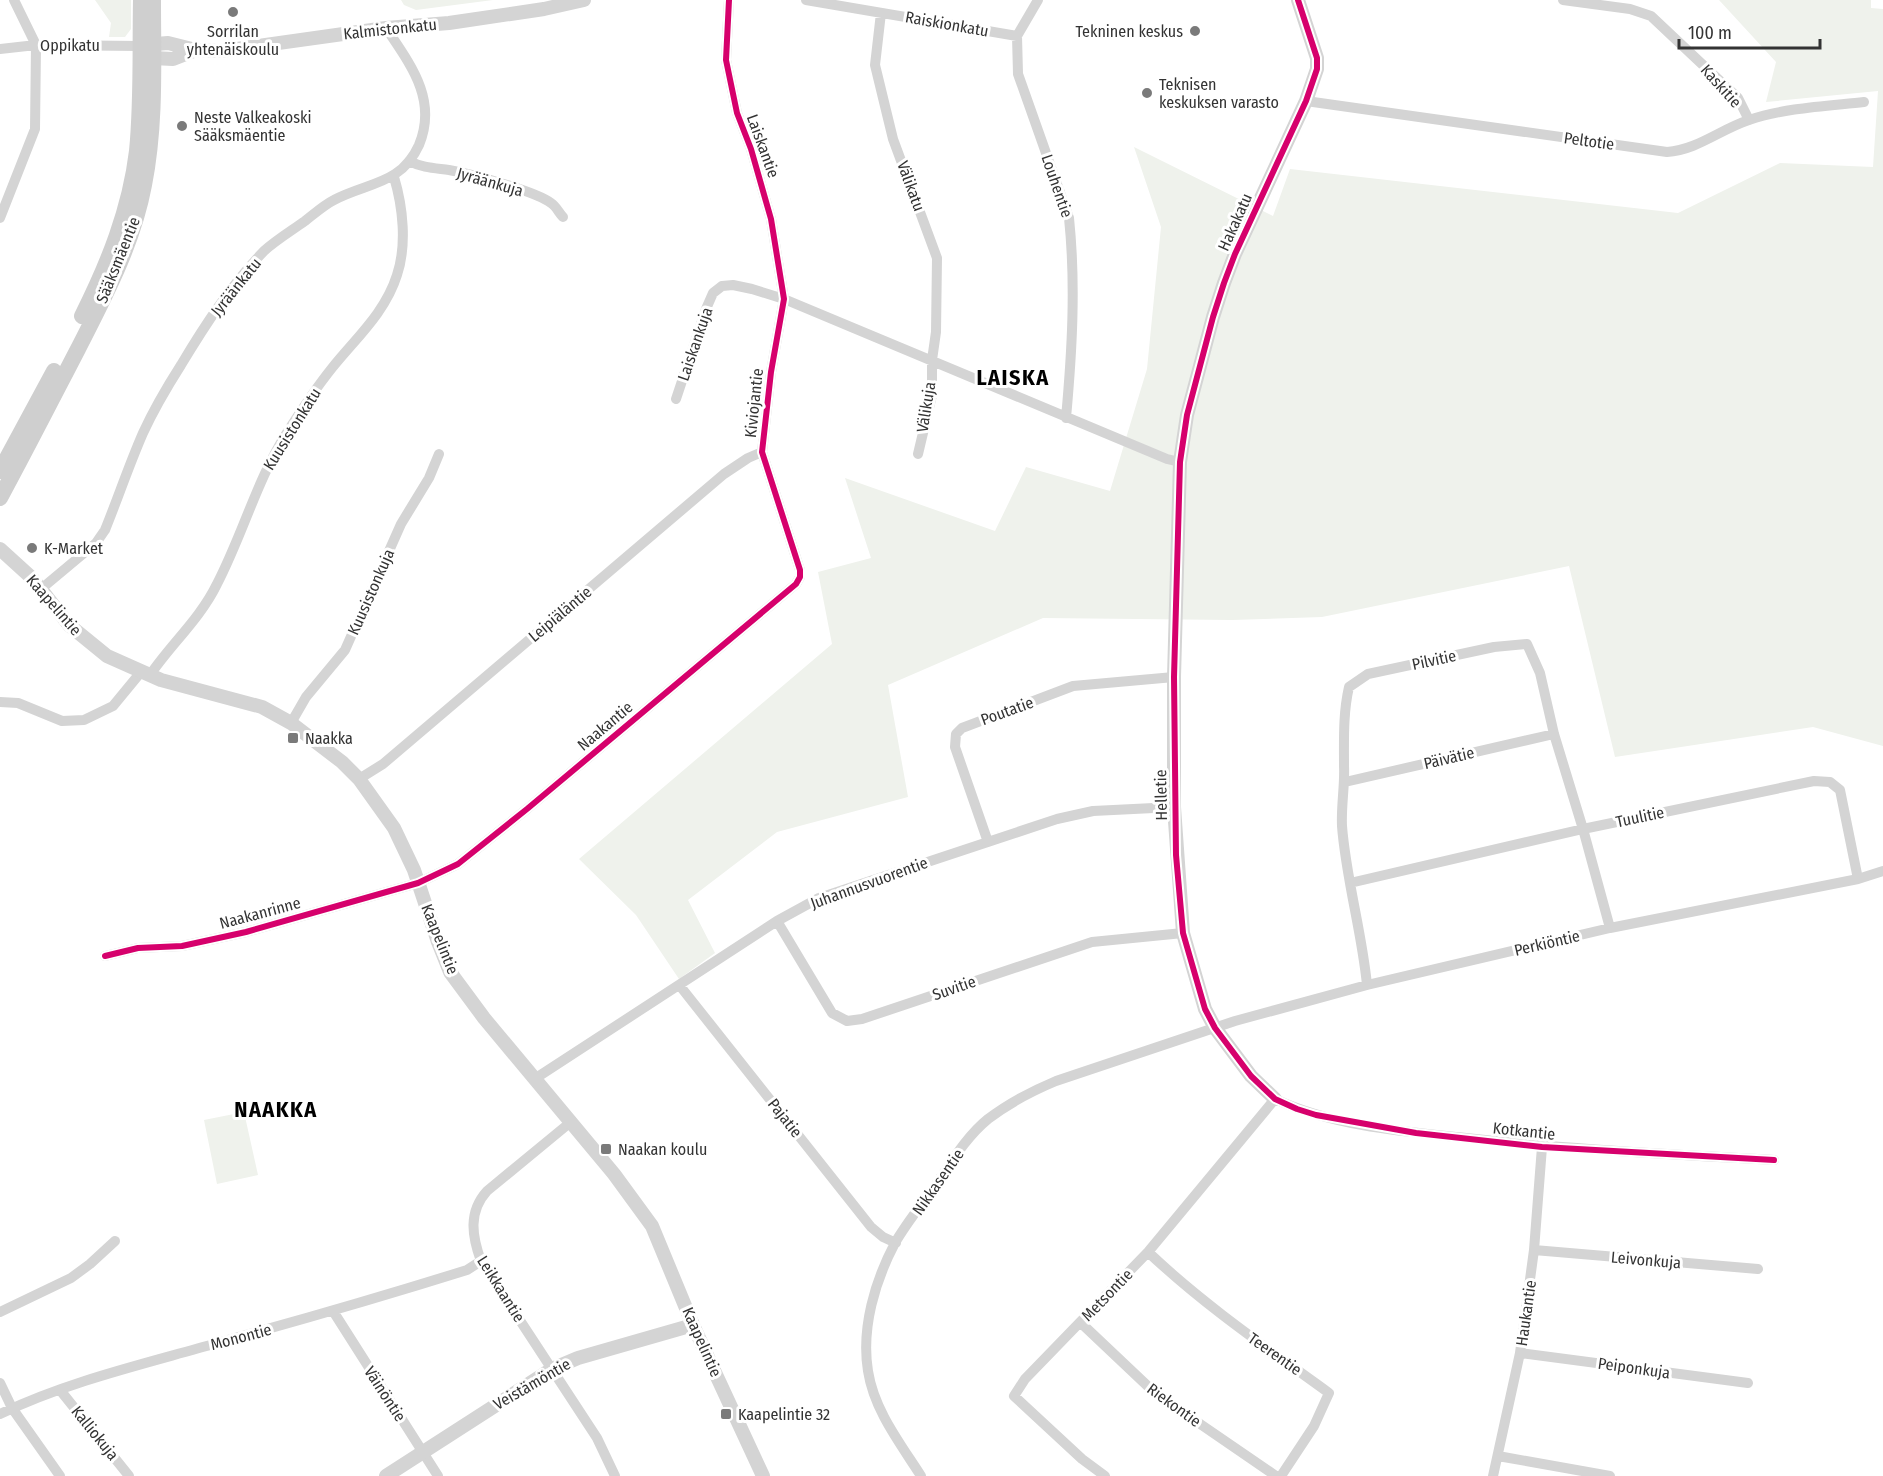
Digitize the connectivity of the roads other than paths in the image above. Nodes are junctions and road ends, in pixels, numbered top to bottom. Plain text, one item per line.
1 (14, 0) edge
2 (141, 0) edge
3 (153, 0) edge
4 (584, 0) edge
5 (729, 0) edge
6 (806, 0) edge
7 (1038, 0) edge
8 (1298, 0) edge
9 (1563, 0) edge
10 (881, 14) junction
11 (386, 28) junction
12 (1017, 36) junction
13 (36, 45) junction
14 (0, 49) edge
15 (149, 49) junction
16 (1306, 101) junction
17 (1864, 102) dead end
18 (1749, 120) junction
19 (409, 161) junction
20 (394, 177) junction
21 (563, 217) dead end
22 (0, 218) edge
23 (784, 299) junction
24 (932, 360) junction
25 (676, 399) dead end
26 (1066, 418) junction
27 (762, 452) junction
28 (439, 454) dead end
29 (918, 454) dead end
30 (1180, 462) junction
31 (0, 471) edge
32 (0, 498) edge
33 (0, 549) edge
34 (0, 561) edge
35 (15, 564) junction
36 (800, 577) joint
37 (41, 589) junction
38 (145, 674) junction
39 (1174, 677) junction
40 (0, 702) edge
41 (291, 723) junction
42 (1554, 734) junction
43 (359, 779) junction
44 (1344, 782) junction
45 (1174, 807) junction
46 (1583, 829) junction
47 (988, 842) junction
48 (1883, 871) edge
49 (1858, 879) junction
50 (418, 883) junction
51 (1350, 883) junction
52 (777, 921) junction
53 (1610, 928) junction
54 (1183, 933) junction
55 (105, 956) dead end
56 (1367, 985) junction
57 (680, 986) junction
58 (1215, 1028) junction
59 (536, 1078) junction
60 (1275, 1099) junction
61 (572, 1121) junction
62 (1542, 1147) junction
63 (1774, 1160) dead end
64 (115, 1241) dead end
65 (896, 1243) junction
66 (1534, 1250) junction
67 (1148, 1252) junction
68 (481, 1261) junction
69 (1758, 1269) dead end
70 (333, 1311) junction
71 (0, 1312) edge
72 (1081, 1323) junction
73 (693, 1325) junction
74 (1520, 1353) junction
75 (552, 1369) junction
76 (0, 1383) edge
77 (1748, 1383) dead end
78 (60, 1390) junction
79 (12, 1408) junction
80 (0, 1414) edge
81 (422, 1452) junction
82 (1498, 1456) junction
83 (60, 1476) edge
84 (129, 1476) edge
85 (386, 1476) edge
86 (438, 1476) edge
87 (615, 1476) edge
88 (763, 1476) edge
89 (921, 1476) edge
90 (1105, 1476) edge
91 (1276, 1476) edge
92 (1281, 1476) edge
93 (1493, 1476) edge
94 (1610, 1476) edge

1 - 13 street
2 - 15 main road, Sääksmäentie
3 - 15 main road, Sääksmäentie
4 - 11 street, Kalmistonkatu
5 - 23 street, Laiskantie
6 - 10 street, Raiskionkatu
7 - 12 street
8 - 16 street, Hakakatu
9 - 18 street, Kaskitie
10 - 12 street, Raiskionkatu
10 - 24 street, Välikatu
11 - 15 street, Kalmistonkatu
11 - 19 street, Jyräänkatu
12 - 26 street, Louhentie
13 - 14 street, Oppikatu
13 - 15 street, Oppikatu
13 - 22 street
15 - 31 main road, Sääksmäentie
15 - 32 main road, Sääksmäentie
16 - 18 street, Peltotie
16 - 30 street, Hakakatu
17 - 18 street, Peltotie
19 - 20 street, Jyräänkatu
19 - 21 street, Jyräänkuja
20 - 37 street, Jyräänkatu
20 - 38 street, Kuusistonkatu
23 - 24 street
23 - 25 street, Laiskankuja
23 - 27 street, Kiviojantie
24 - 26 street
24 - 29 street, Välikuja
26 - 30 street
27 - 36 street, Kiviojantie
27 - 43 street, Leipiäläntie
28 - 41 street, Kuusistonkuja
30 - 39 street, Helletie
33 - 35 street, Kaapelintie
34 - 35 street, Kaapelintie
35 - 37 street, Kaapelintie
36 - 50 street, Naakantie
37 - 38 street, Kaapelintie
38 - 40 street, Kuusistonkatu
38 - 41 street, Kaapelintie
39 - 45 street, Helletie
39 - 47 street, Poutatie
41 - 43 street, Kaapelintie
42 - 44 street, Päivätie
42 - 44 street, Pilvitie
42 - 46 street, Pilvitie
43 - 50 street, Kaapelintie
44 - 51 street, Pilvitie
45 - 47 street, Juhannusvuorentie
45 - 54 street, Helletie
46 - 49 street, Tuulitie
46 - 51 street, Tuulitie
46 - 53 street, Pilvitie
47 - 52 street, Juhannusvuorentie
48 - 49 street, Perkiöntie
49 - 53 street, Perkiöntie
50 - 55 street, Naakanrinne
50 - 59 street, Kaapelintie
51 - 56 street, Pilvitie
52 - 54 street, Suvitie
52 - 57 street, Juhannusvuorentie
53 - 56 street, Perkiöntie
54 - 58 street, Helletie
56 - 58 street, Perkiöntie
57 - 59 street, Juhannusvuorentie
57 - 65 street, Pajatie
58 - 60 street, Helletie
58 - 65 street, Nikkasentie
59 - 61 street, Kaapelintie
60 - 62 street, Kotkantie
60 - 67 street, Metsontie
61 - 68 street, Leikkaantie
61 - 73 street, Kaapelintie
62 - 63 street, Kotkantie
62 - 66 street, Haukantie
64 - 71 street
65 - 89 street, Nikkasentie
66 - 69 street, Leivonkuja
66 - 74 street, Haukantie
67 - 72 street, Metsontie
67 - 92 street, Teerentie
68 - 70 street, Monontie
68 - 75 street, Leikkaantie
70 - 78 street, Monontie
70 - 81 street, Väinöntie
72 - 90 street, Metsontie
72 - 91 street, Riekontie
73 - 75 street, Veistämöntie
73 - 88 street, Kaapelintie
74 - 77 street, Peiponkuja
74 - 82 street, Haukantie
75 - 81 street, Veistämöntie
75 - 87 street, Leikkaantie
76 - 79 street
78 - 79 street, Monontie
78 - 84 street, Kalliokuja
79 - 80 street, Monontie
79 - 83 street
81 - 85 street, Veistämöntie
81 - 86 street, Väinöntie
82 - 93 street, Haukantie
82 - 94 street

